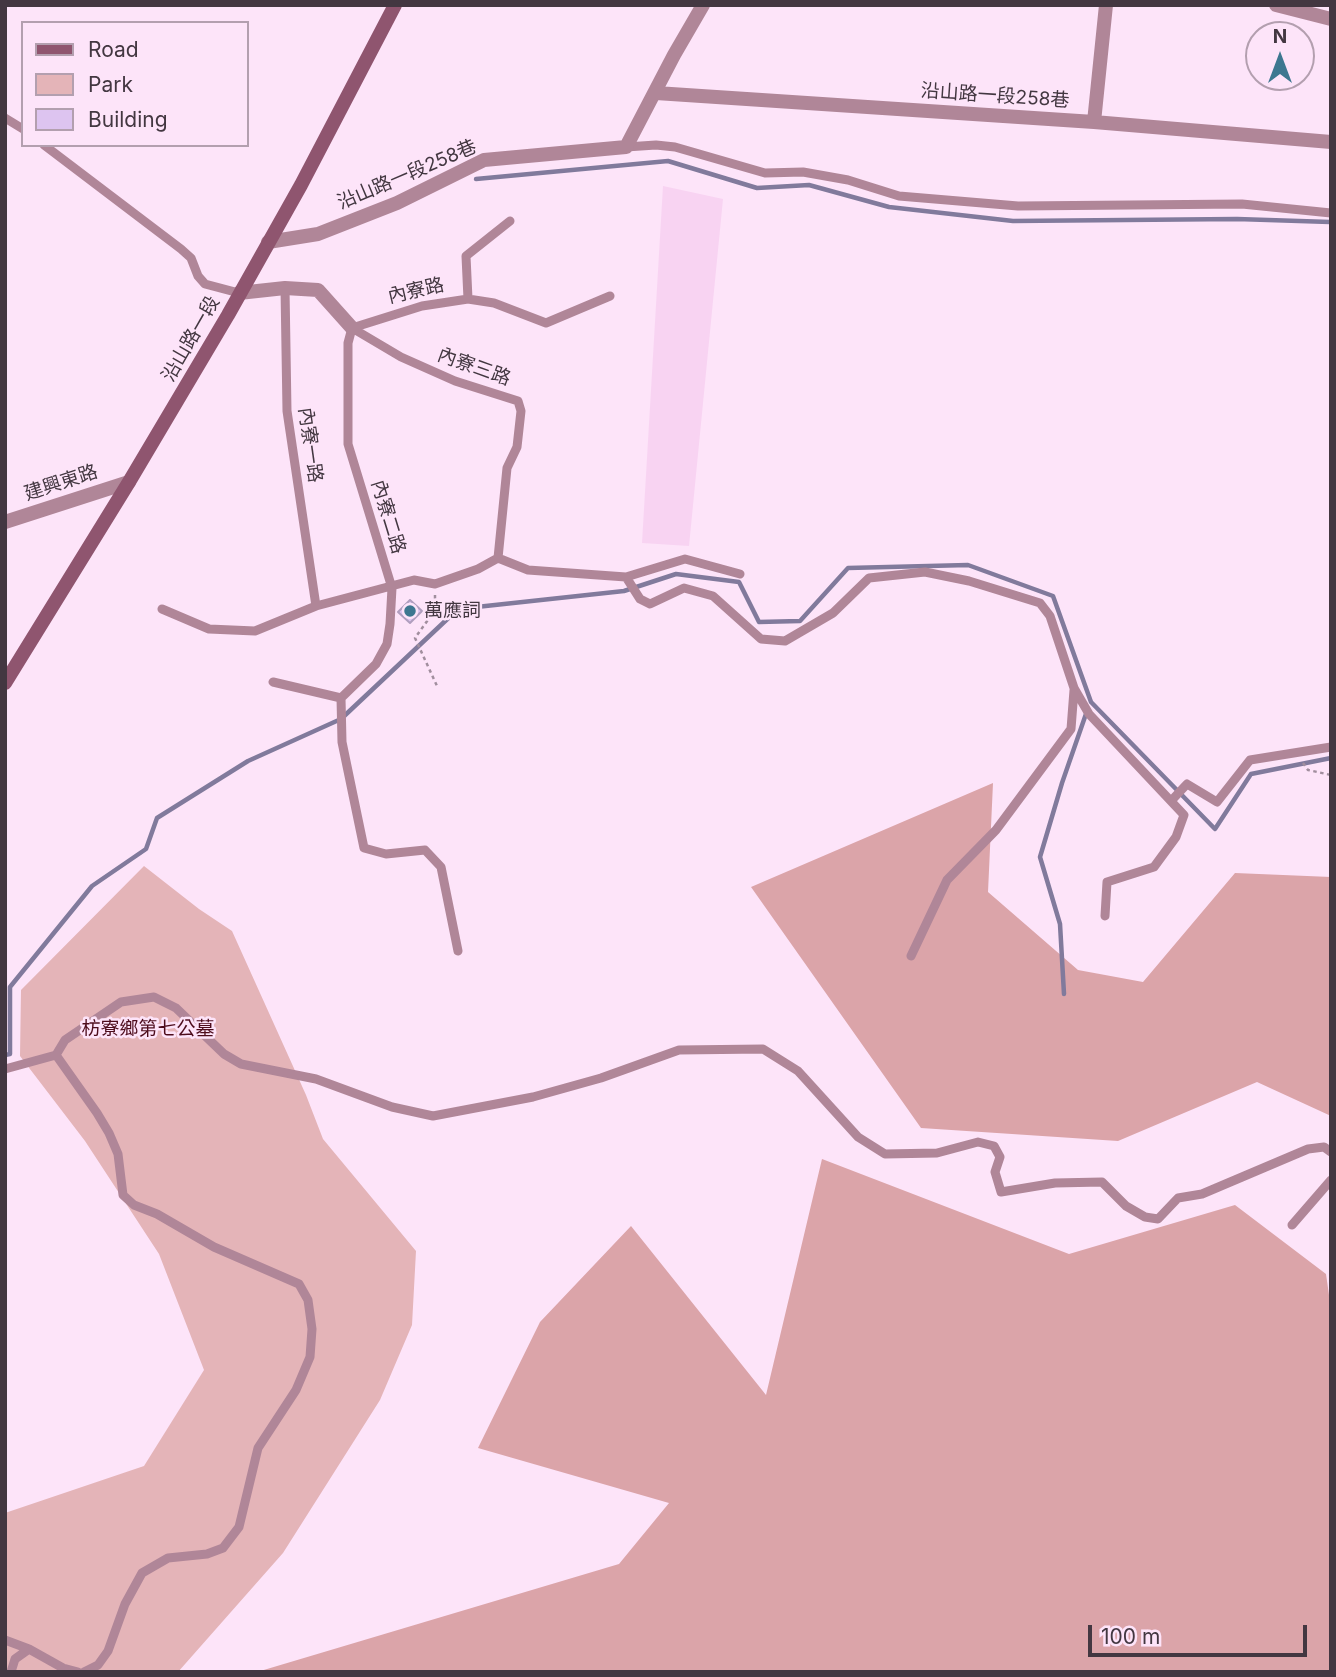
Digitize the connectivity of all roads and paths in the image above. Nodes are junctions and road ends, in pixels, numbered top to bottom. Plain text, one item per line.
1 (395, 5) edge
2 (703, 5) edge
3 (1106, 5) edge
4 (1276, 5) edge
5 (1331, 19) edge
6 (656, 93) junction
7 (5, 118) edge
8 (1094, 122) junction
9 (21, 128) edge
10 (1331, 142) edge
11 (47, 147) edge
12 (626, 147) junction
13 (1331, 213) edge
14 (510, 221) dead end
15 (268, 242) junction
16 (285, 288) junction
17 (239, 293) junction
18 (610, 296) dead end
19 (468, 299) junction
20 (352, 328) junction
21 (129, 482) junction
22 (5, 522) edge
23 (498, 558) junction
24 (740, 574) dead end
25 (627, 578) junction
26 (435, 584) junction
27 (392, 587) junction
28 (316, 606) junction
29 (162, 609) dead end
30 (272, 682) dead end
31 (5, 683) edge
32 (437, 686) dead end
33 (1074, 688) junction
34 (341, 701) junction
35 (1331, 747) edge
36 (1308, 770) dead end
37 (1331, 775) edge
38 (1173, 798) junction
39 (1105, 916) dead end
40 (458, 951) dead end
41 (911, 956) dead end
42 (56, 1055) junction
43 (5, 1069) edge
44 (1331, 1152) edge
45 (1331, 1180) edge
46 (1292, 1225) dead end
47 (5, 1640) edge
48 (29, 1649) junction
49 (11, 1672) edge
50 (81, 1672) edge

1 - 15 main road, 沿山路一段
2 - 6 street
3 - 8 street
4 - 5 street
6 - 8 street, 沿山路一段258巷
6 - 12 street
7 - 9 lane
8 - 10 street, 沿山路一段258巷
11 - 17 lane
12 - 13 lane
12 - 15 street, 沿山路一段258巷
14 - 19 lane
15 - 17 main road, 沿山路一段
16 - 17 street
16 - 20 street
16 - 28 lane, 內寮一路
17 - 21 main road, 沿山路一段
18 - 19 lane, 內寮路
19 - 20 lane, 內寮路
20 - 23 lane, 內寮三路
20 - 27 lane, 內寮二路
21 - 22 street, 建興東路
21 - 31 main road, 沿山路一段
23 - 25 lane
23 - 26 lane
24 - 25 lane
25 - 33 lane
26 - 27 lane
26 - 32 path
27 - 28 lane
27 - 34 lane, 內寮二路
28 - 29 lane
30 - 34 lane
33 - 38 lane
33 - 41 lane
34 - 40 lane
35 - 38 lane
36 - 37 path
38 - 39 lane
42 - 43 lane
42 - 44 lane
42 - 50 lane
45 - 46 lane
47 - 48 lane
48 - 49 lane
48 - 50 lane

